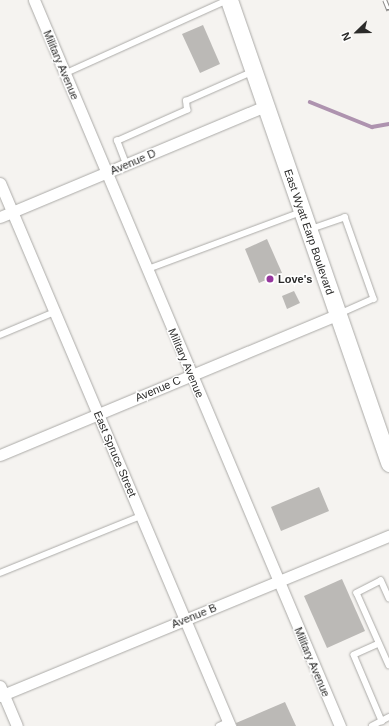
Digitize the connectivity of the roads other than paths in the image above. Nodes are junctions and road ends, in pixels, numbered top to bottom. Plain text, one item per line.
1 (34, 0) edge
2 (229, 0) edge
3 (254, 71) junction
4 (64, 74) junction
5 (266, 106) junction
6 (126, 164) junction
7 (106, 172) junction
8 (0, 183) edge
9 (302, 211) junction
10 (12, 212) junction
11 (0, 217) edge
12 (309, 229) junction
13 (148, 270) junction
14 (55, 312) junction
15 (338, 314) junction
16 (0, 335) edge
17 (191, 375) junction
18 (98, 414) junction
19 (0, 455) edge
20 (389, 463) edge
21 (141, 516) junction
22 (389, 536) edge
23 (0, 573) edge
24 (278, 581) junction
25 (389, 598) edge
26 (185, 620) junction
27 (379, 644) junction
28 (389, 665) edge
29 (1, 693) edge
30 (389, 717) edge
31 (382, 721) junction
32 (225, 725) edge
33 (17, 726) edge
34 (340, 726) edge
35 (372, 726) edge

1 - 4 street, Military Avenue
2 - 3 main road, East Wyatt Earp Boulevard
2 - 4 lane
3 - 5 main road, East Wyatt Earp Boulevard
3 - 6 lane
4 - 7 street, Military Avenue
5 - 6 street, Avenue D
5 - 9 main road, East Wyatt Earp Boulevard
6 - 7 street, Avenue D
7 - 10 street, Avenue D
7 - 13 street, Military Avenue
8 - 10 street, East Spruce Street
9 - 12 main road, East Wyatt Earp Boulevard
9 - 13 lane
10 - 11 street, Avenue D
10 - 14 street, East Spruce Street
12 - 15 main road, East Wyatt Earp Boulevard
12 - 15 lane
13 - 17 street, Military Avenue
14 - 16 lane
14 - 18 street, East Spruce Street
15 - 17 street, Avenue C
15 - 20 main road, East Wyatt Earp Boulevard
17 - 18 street, Avenue C
17 - 24 street, Military Avenue
18 - 19 street, Avenue C
18 - 21 street, East Spruce Street
21 - 23 lane
21 - 26 street, East Spruce Street
22 - 24 street, Avenue B
24 - 26 street, Avenue B
24 - 34 street, Military Avenue
25 - 27 lane
26 - 29 street, Avenue B
26 - 32 street, East Spruce Street
27 - 28 lane
27 - 31 lane
29 - 33 street
30 - 31 lane
31 - 35 lane

